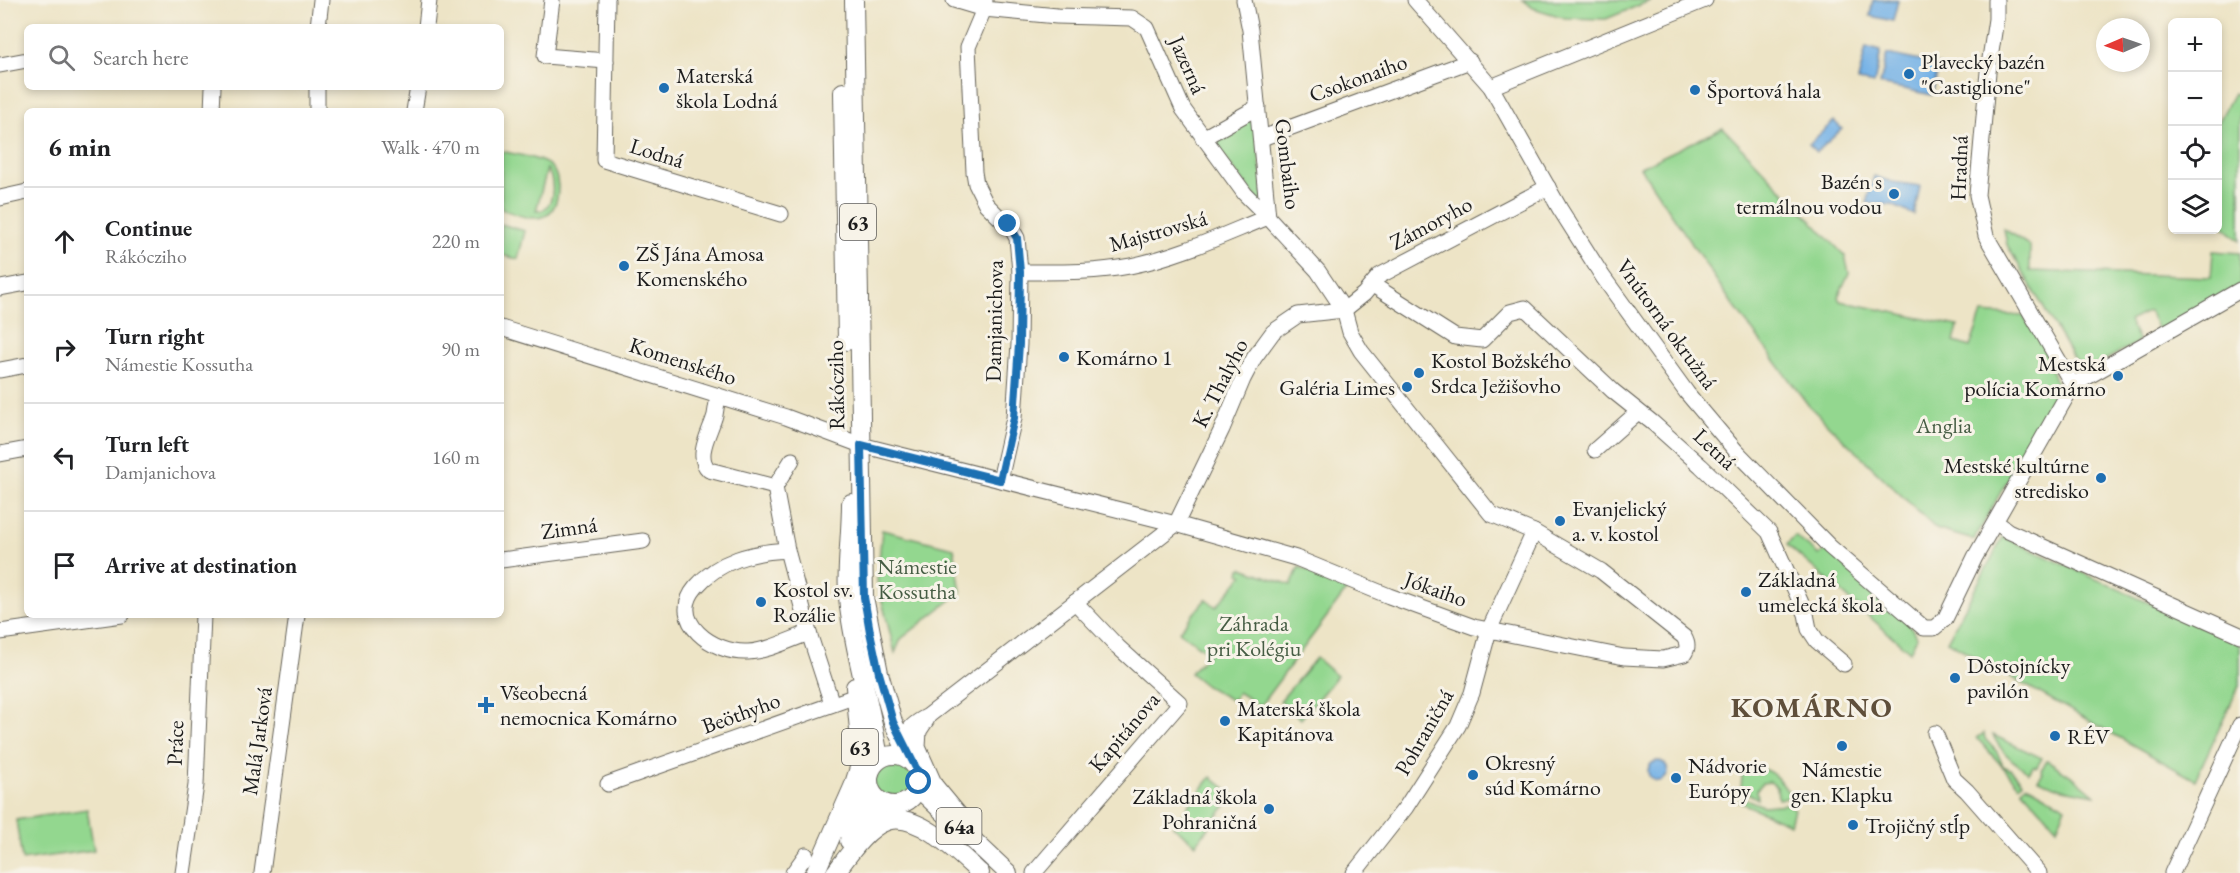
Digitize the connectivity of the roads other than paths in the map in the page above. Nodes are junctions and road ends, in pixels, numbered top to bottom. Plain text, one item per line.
1 (321, 0) edge
2 (429, 0) edge
3 (552, 0) edge
4 (607, 0) edge
5 (842, 0) edge
6 (854, 0) edge
7 (954, 0) edge
8 (1244, 0) edge
9 (1415, 0) edge
10 (1705, 0) edge
11 (1996, 0) edge
12 (985, 4) edge
13 (318, 24) edge
14 (426, 24) edge
15 (24, 61) edge
16 (606, 61) junction
17 (1470, 61) junction
18 (0, 65) edge
19 (1491, 87) junction
20 (213, 90) edge
21 (317, 90) edge
22 (418, 90) edge
23 (1258, 107) junction
24 (212, 108) edge
25 (317, 108) edge
26 (414, 108) edge
27 (1203, 138) junction
28 (1262, 138) junction
29 (1548, 187) junction
30 (24, 193) edge
31 (0, 198) edge
32 (781, 214) dead end
33 (1268, 217) junction
34 (1020, 272) junction
35 (24, 284) edge
36 (1373, 285) junction
37 (0, 288) edge
38 (2240, 291) edge
39 (1344, 310) junction
40 (504, 329) edge
41 (24, 366) edge
42 (0, 370) edge
43 (2073, 385) junction
44 (718, 396) junction
45 (1638, 412) junction
46 (855, 443) junction
47 (24, 450) edge
48 (1595, 450) dead end
49 (0, 454) edge
50 (792, 460) dead end
51 (1000, 480) junction
52 (775, 487) junction
53 (1996, 522) junction
54 (1176, 524) junction
55 (1534, 532) junction
56 (643, 541) dead end
57 (787, 550) junction
58 (504, 560) edge
59 (1075, 602) junction
60 (850, 613) junction
61 (100, 618) edge
62 (203, 618) edge
63 (297, 618) edge
64 (1489, 630) junction
65 (0, 632) edge
66 (809, 633) junction
67 (2240, 635) edge
68 (1687, 650) joint
69 (1844, 664) dead end
70 (856, 696) junction
71 (832, 704) junction
72 (928, 716) junction
73 (2240, 725) edge
74 (1935, 733) dead end
75 (904, 742) junction
76 (879, 759) junction
77 (911, 761) junction
78 (869, 783) junction
79 (608, 784) dead end
80 (913, 795) junction
81 (883, 803) junction
82 (806, 855) dead end
83 (1004, 869) edge
84 (183, 873) edge
85 (262, 873) edge
86 (793, 873) edge
87 (815, 873) edge
88 (830, 873) edge
89 (835, 873) edge
90 (981, 873) edge
91 (1034, 873) edge
92 (1354, 873) edge
93 (2039, 873) edge
94 (2172, 873) edge

1 - 13 street
2 - 14 street
3 - 16 street
4 - 16 street, Lodná
5 - 46 main road, Rákócziho / 63
6 - 46 main road, Rákócziho / 63
7 - 12 street, Jazerná
8 - 23 street, Gombaiho
9 - 17 street, Vnútorná okružná
10 - 19 street
11 - 43 street, Hradná
12 - 27 street, Jazerná
12 - 34 street, Damjanichova
15 - 18 street
16 - 32 street, Lodná
17 - 19 street, Vnútorná okružná
17 - 28 street, Csokonaiho
19 - 29 street, Vnútorná okružná
20 - 24 street
21 - 25 street
22 - 26 street
23 - 27 street
23 - 28 street, Gombaiho
27 - 33 street, Jazerná
28 - 33 street, Gombaiho
29 - 36 street, Zámoryho
29 - 53 street, Vnútorná okružná
30 - 31 street
33 - 34 street, Majstrovská
33 - 39 street, Gombaiho
34 - 51 street, Damjanichova
35 - 37 street
36 - 39 street, Zámoryho
36 - 45 street, Letná
38 - 43 street
39 - 54 street, K. Thalyho
39 - 55 street, Gombaiho
40 - 44 street, Komenského
41 - 42 street
43 - 53 street
44 - 46 street, Komenského
44 - 52 street
45 - 48 street
45 - 69 street, Letná
46 - 51 street
46 - 60 main road, Rákócziho / 63
46 - 75 main road, Rákócziho / 63
47 - 49 street
50 - 52 street
51 - 54 street
52 - 57 street
53 - 67 street
54 - 59 street
54 - 64 street, Jókaiho
55 - 64 street, Pohraničná
55 - 68 street, Gombaiho
56 - 58 street, Zimná
57 - 66 street
57 - 66 street
59 - 72 street
59 - 91 street, Kapitánova
60 - 70 main road, 63
60 - 76 main road, Rákócziho / 63
61 - 65 street
62 - 84 street, Práce
63 - 85 street, Malá Jarková
64 - 68 street, Jókaiho
64 - 92 street, Pohraničná
66 - 71 street
70 - 71 street, Beöthyho
70 - 87 main road, 63
71 - 79 street, Beöthyho
72 - 75 street
72 - 83 street
73 - 94 street
74 - 93 street
75 - 77 main road, Rákócziho / 63
76 - 77 main road, 63
76 - 78 main road, 63
77 - 80 main road, 63
78 - 81 main road, 63
78 - 87 main road, 63
80 - 81 main road
80 - 83 main road, 64a
80 - 90 main road, 64a
81 - 88 main road
82 - 86 street
89 - 90 main road

